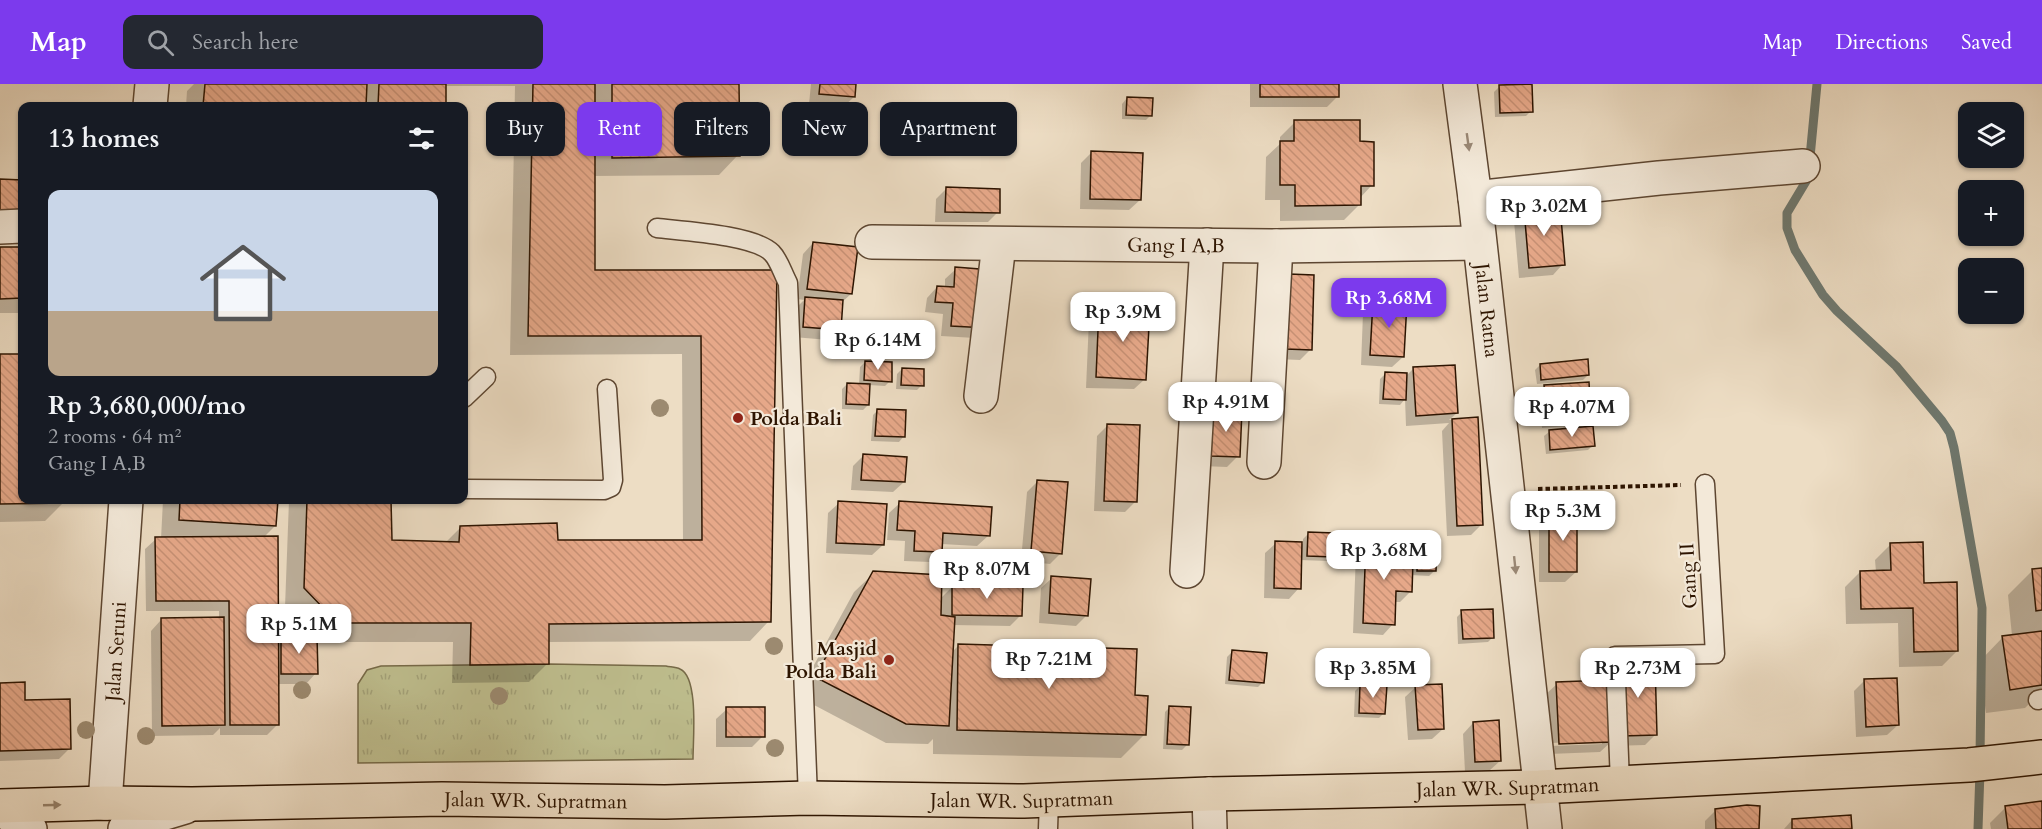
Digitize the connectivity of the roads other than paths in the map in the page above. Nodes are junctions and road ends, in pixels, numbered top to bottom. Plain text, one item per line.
1 (152, 84) edge
2 (1460, 84) edge
3 (150, 102) edge
4 (1803, 166) dead end
5 (1475, 198) junction
6 (18, 226) edge
7 (0, 227) edge
8 (657, 228) dead end
9 (872, 242) dead end
10 (1479, 243) junction
11 (999, 244) junction
12 (1207, 245) junction
13 (1276, 246) junction
14 (486, 377) dead end
15 (607, 389) dead end
16 (468, 394) edge
17 (981, 396) dead end
18 (1264, 462) dead end
19 (1705, 484) road end
20 (468, 489) edge
21 (126, 504) edge
22 (1187, 571) dead end
23 (2034, 758) edge
24 (1620, 783) junction
25 (1539, 787) junction
26 (1209, 794) junction
27 (808, 798) junction
28 (105, 803) junction
29 (192, 804) junction
30 (0, 807) edge
31 (1048, 814) edge
32 (30, 829) edge
33 (125, 829) edge
34 (1210, 829) edge
35 (1545, 829) edge

1 - 3 street
2 -> 5 street, Jalan Ratna
4 - 5 street
5 - 10 street, Jalan Ratna
6 - 7 street
8 - 27 lane
9 - 11 street, Gang I A,B
10 - 13 street, Gang I A,B
10 -> 25 street, Jalan Ratna
11 - 12 street, Gang I A,B
11 - 17 street
12 - 13 street, Gang I A,B
12 - 22 street
13 - 18 street
14 - 16 lane
15 - 20 lane
19 - 24 lane, Gang II
21 - 28 street, Jalan Seruni
23 - 24 main road, Jalan WR. Supratman
24 - 25 main road, Jalan WR. Supratman
25 - 26 main road, Jalan WR. Supratman
25 - 35 street, Jalan Ratna
26 - 31 main road, Jalan WR. Supratman
26 - 34 street
27 - 29 main road, Jalan WR. Supratman
27 - 31 main road, Jalan WR. Supratman
28 - 29 main road, Jalan WR. Supratman
30 -> 28 main road, Jalan WR. Supratman
29 - 33 street
30 - 32 street

